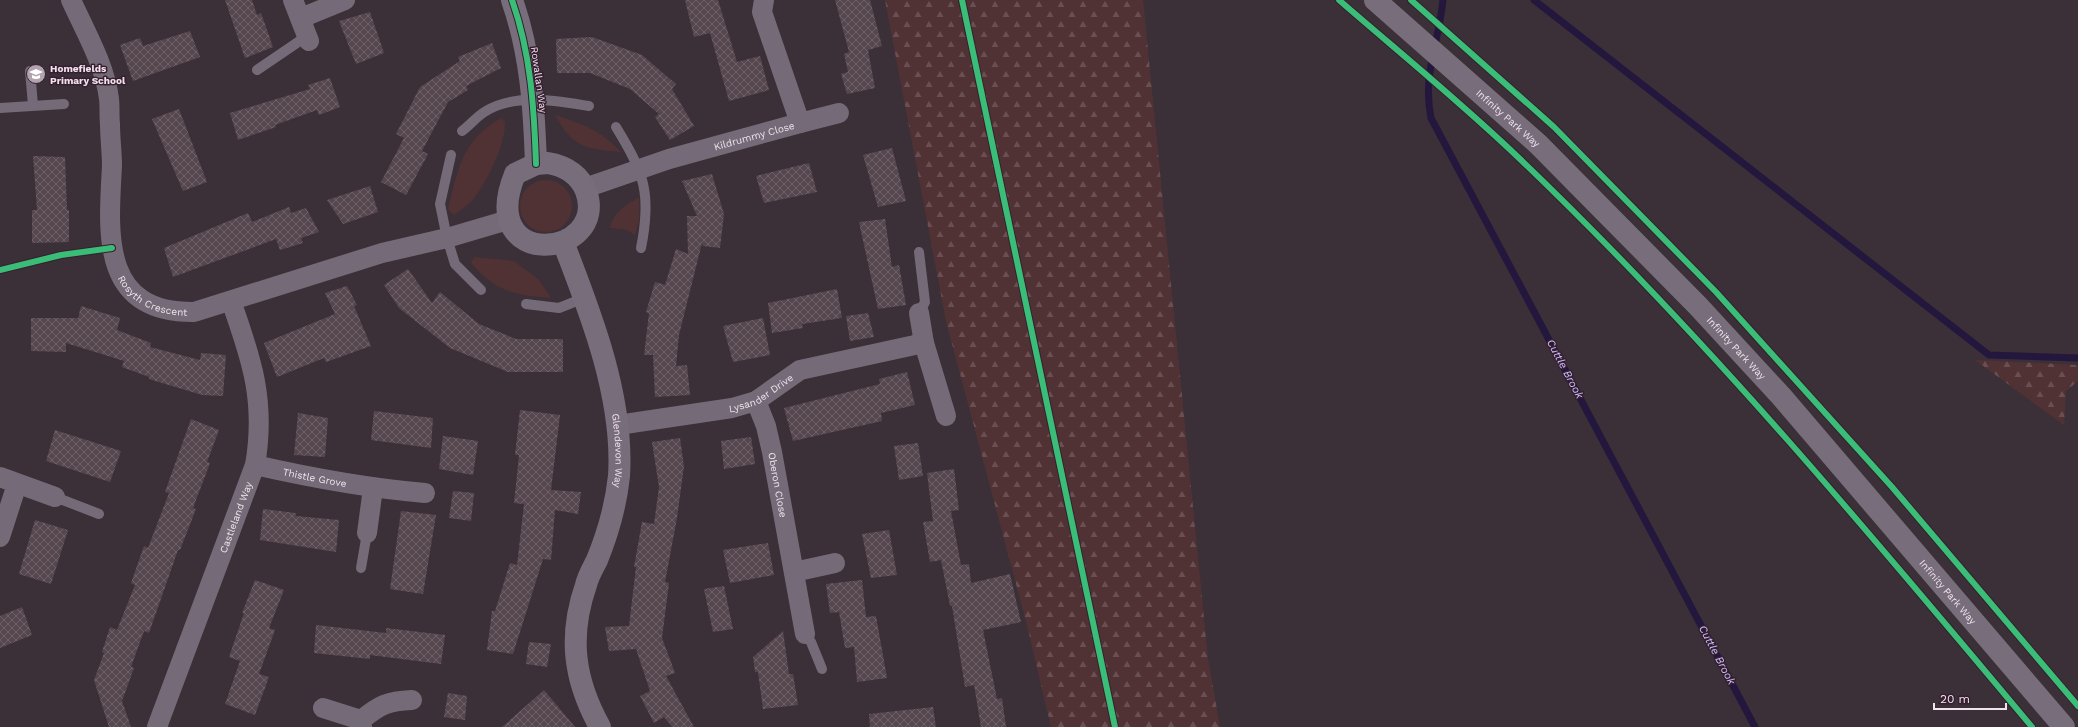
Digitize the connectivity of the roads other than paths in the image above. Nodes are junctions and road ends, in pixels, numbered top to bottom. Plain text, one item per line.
1 (71, 0) edge
2 (293, 0) edge
3 (345, 0) edge
4 (512, 0) edge
5 (764, 0) edge
6 (1382, 6) edge
7 (306, 32) junction
8 (257, 70) dead end
9 (30, 71) dead end
10 (534, 101) junction
11 (64, 104) dead end
12 (33, 105) junction
13 (589, 106) dead end
14 (0, 108) edge
15 (839, 113) dead end
16 (800, 123) junction
17 (616, 127) dead end
18 (462, 131) dead end
19 (451, 155) dead end
20 (536, 164) junction
21 (640, 170) junction
22 (585, 188) junction
23 (508, 220) junction
24 (446, 238) junction
25 (563, 242) junction
26 (641, 248) dead end
27 (919, 252) dead end
28 (481, 290) dead end
29 (584, 298) junction
30 (231, 302) junction
31 (526, 304) dead end
32 (919, 313) joint
33 (924, 343) junction
34 (756, 400) junction
35 (946, 416) dead end
36 (618, 425) junction
37 (255, 465) junction
38 (8, 480) edge
39 (373, 488) junction
40 (424, 493) dead end
41 (55, 497) joint
42 (99, 514) dead end
43 (366, 533) joint
44 (0, 537) edge
45 (835, 563) dead end
46 (361, 568) dead end
47 (794, 572) junction
48 (805, 634) joint
49 (822, 669) dead end
50 (412, 700) dead end
51 (323, 708) dead end
52 (361, 724) edge
53 (157, 727) edge
54 (600, 727) edge
55 (2064, 727) edge

1 - 30 street, Rosyth Crescent
2 - 7 street
3 - 7 street
4 - 10 street, Rowallan Way
5 - 16 street, Kildrummy Close
6 - 55 street, Infinity Park Way
7 - 8 lane
9 - 12 lane
10 - 13 lane
10 - 18 lane
10 - 20 street, Rowallan Way
11 - 12 lane
12 - 14 lane
15 - 16 street
16 - 21 street, Kildrummy Close
17 - 21 lane
19 - 24 lane
20 - 22 street
20 - 23 street
21 - 22 street, Kildrummy Close
21 - 26 lane
22 - 25 street
23 - 24 street, Rosyth Crescent
23 - 25 street
24 - 28 lane
24 - 30 street, Rosyth Crescent
25 - 29 street, Glendevon Way
27 - 32 lane
29 - 31 lane
29 - 36 street, Glendevon Way
30 - 37 street, Castleland Way
32 - 33 street
33 - 34 street, Lysander Drive
33 - 35 street
34 - 36 street, Lysander Drive
34 - 47 street, Oberon Close
36 - 54 street, Glendevon Way
37 - 39 street, Thistle Grove
37 - 53 street, Castleland Way
38 - 41 street
38 - 44 street
39 - 40 street, Thistle Grove
39 - 43 street
41 - 42 lane
43 - 46 lane
45 - 47 street
47 - 48 street, Oberon Close
48 - 49 lane
50 - 52 street
51 - 52 street

